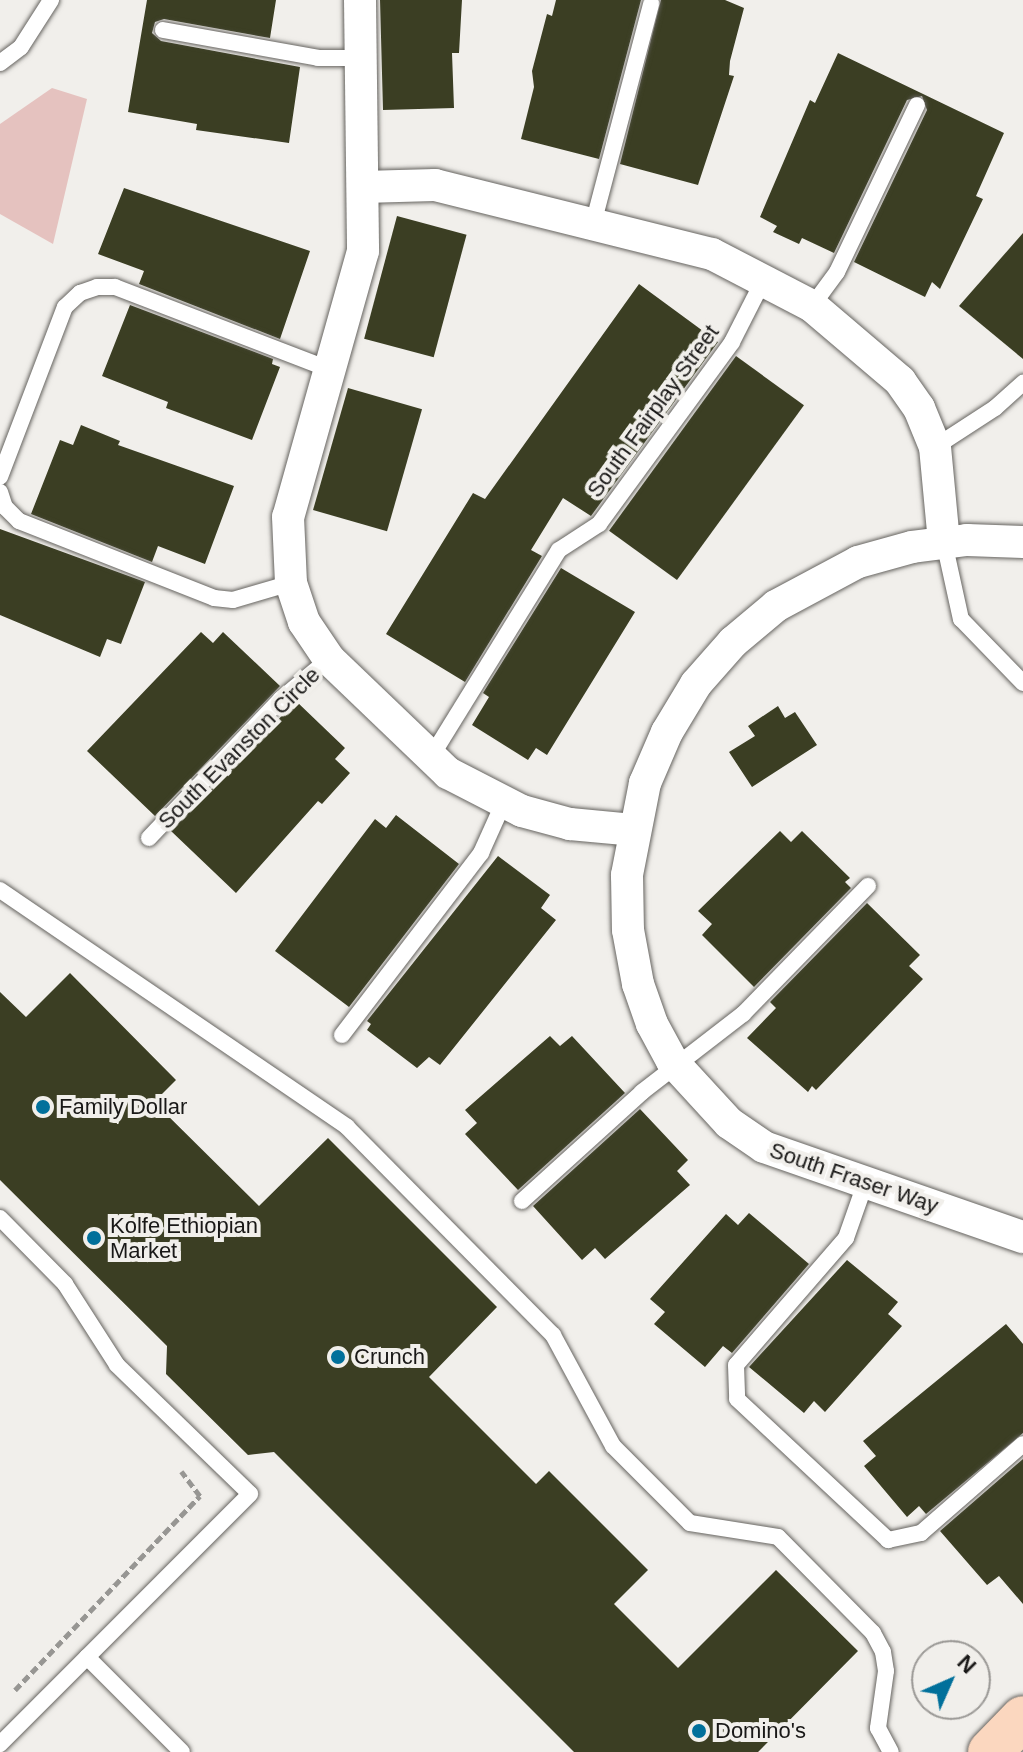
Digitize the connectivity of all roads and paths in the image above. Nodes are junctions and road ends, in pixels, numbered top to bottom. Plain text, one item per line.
1 (51, 0) edge
2 (360, 0) edge
3 (651, 4) dead end
4 (163, 30) dead end
5 (361, 58) junction
6 (0, 63) edge
7 (917, 105) dead end
8 (363, 187) junction
9 (593, 224) junction
10 (765, 277) junction
11 (812, 306) junction
12 (329, 369) junction
13 (1023, 383) edge
14 (935, 447) junction
15 (0, 477) edge
16 (0, 492) edge
17 (944, 542) junction
18 (1023, 542) edge
19 (291, 583) junction
20 (329, 659) junction
21 (1023, 683) edge
22 (431, 757) junction
23 (503, 804) junction
24 (633, 830) junction
25 (149, 838) dead end
26 (868, 886) dead end
27 (0, 890) edge
28 (342, 1035) dead end
29 (677, 1066) junction
30 (865, 1184) junction
31 (522, 1201) dead end
32 (0, 1218) edge
33 (1023, 1237) edge
34 (1023, 1444) edge
35 (181, 1471) dead end
36 (87, 1657) junction
37 (11, 1695) dead end
38 (1023, 1718) edge
39 (0, 1744) edge
40 (182, 1752) edge
41 (891, 1752) edge
42 (990, 1752) edge

1 - 6 lane
2 - 5 street, South Evanston Circle
3 - 9 lane
4 - 5 lane
5 - 8 street, South Evanston Circle
7 - 11 lane
8 - 9 street
8 - 12 street, South Evanston Circle
9 - 10 street
10 - 11 street
10 - 22 lane, South Fairplay Street
11 - 14 street
12 - 15 lane
12 - 19 street, South Evanston Circle
13 - 14 lane
14 - 17 street
16 - 19 lane
17 - 18 street, South Fraser Way
17 - 21 lane
17 - 24 street, South Fraser Way
19 - 20 street, South Evanston Circle
20 - 22 street, South Evanston Circle
20 - 25 lane, South Evanston Circle
22 - 23 street, South Evanston Circle
23 - 24 street, South Evanston Circle
23 - 28 lane
24 - 29 street, South Fraser Way
26 - 29 lane
27 - 41 lane
29 - 30 street, South Fraser Way
29 - 31 lane
30 - 33 street, South Fraser Way
30 - 34 lane
32 - 36 lane
35 - 37 path
36 - 39 lane
36 - 40 lane
38 - 42 main road

